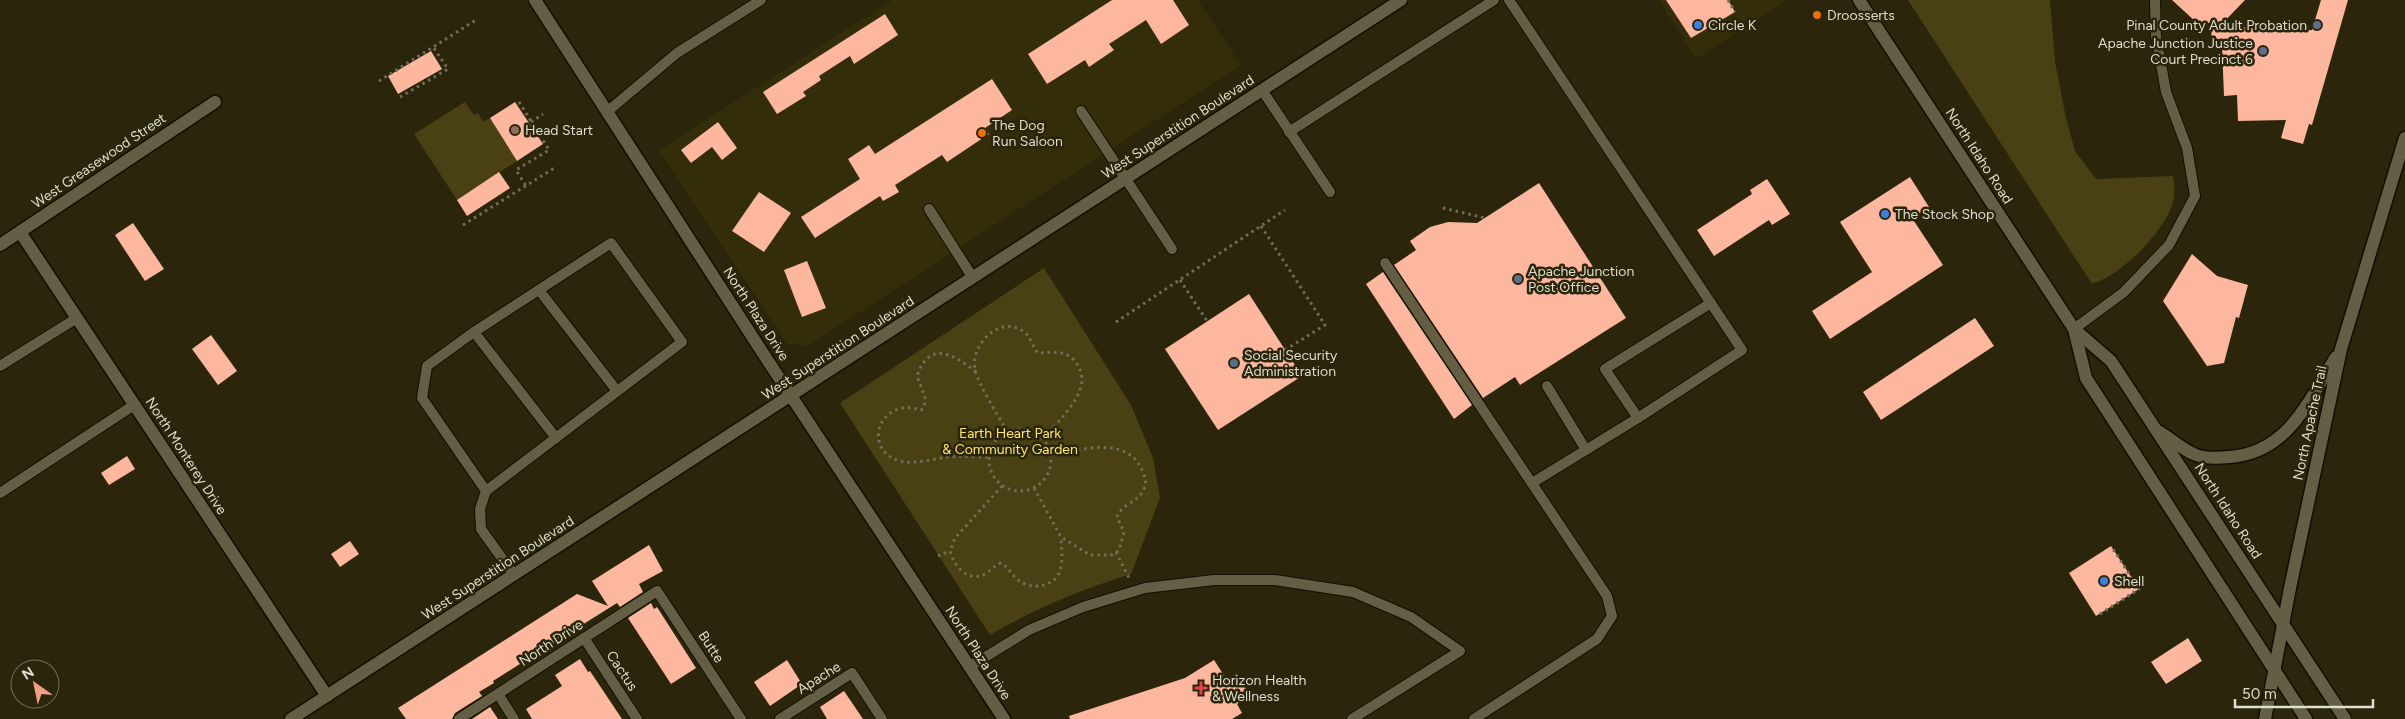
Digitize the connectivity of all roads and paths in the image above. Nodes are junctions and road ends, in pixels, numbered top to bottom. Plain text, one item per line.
1 (536, 0) edge
2 (761, 0) edge
3 (1401, 0) edge
4 (1494, 0) edge
5 (1509, 0) edge
6 (1728, 0) edge
7 (1859, 0) edge
8 (2155, 0) edge
9 (1735, 12) dead end
10 (476, 20) dead end
11 (433, 47) junction
12 (380, 80) dead end
13 (1262, 90) junction
14 (400, 97) dead end
15 (215, 102) dead end
16 (519, 102) dead end
17 (608, 111) junction
18 (1082, 111) dead end
19 (543, 114) dead end
20 (531, 122) junction
21 (1289, 132) junction
22 (2405, 138) edge
23 (556, 167) dead end
24 (1126, 178) junction
25 (526, 186) junction
26 (1330, 192) dead end
27 (1443, 208) dead end
28 (929, 209) dead end
29 (1285, 210) dead end
30 (1485, 218) dead end
31 (463, 225) dead end
32 (1261, 226) junction
33 (20, 232) junction
34 (0, 245) edge
35 (1172, 249) dead end
36 (1385, 263) dead end
37 (973, 278) junction
38 (1180, 280) junction
39 (539, 290) junction
40 (1711, 303) junction
41 (76, 318) junction
42 (1207, 321) dead end
43 (1116, 322) dead end
44 (2074, 329) junction
45 (474, 332) junction
46 (2341, 349) junction
47 (1285, 350) dead end
48 (0, 366) edge
49 (976, 372) junction
50 (1547, 386) dead end
51 (617, 391) junction
52 (791, 396) junction
53 (134, 405) junction
54 (1638, 418) junction
55 (2156, 430) junction
56 (1006, 431) junction
57 (556, 438) junction
58 (1043, 438) junction
59 (1586, 450) junction
60 (1051, 454) junction
61 (988, 457) junction
62 (1532, 483) junction
63 (1002, 486) junction
64 (1034, 488) junction
65 (486, 490) junction
66 (0, 493) edge
67 (1061, 537) junction
68 (2111, 546) dead end
69 (950, 552) junction
70 (1116, 552) junction
71 (938, 556) dead end
72 (514, 575) junction
73 (658, 590) joint
74 (1134, 591) junction
75 (2100, 614) dead end
76 (2283, 623) junction
77 (584, 638) junction
78 (969, 667) junction
79 (2274, 669) junction
80 (498, 694) junction
81 (327, 696) junction
82 (291, 719) edge
83 (459, 719) edge
84 (514, 719) edge
85 (637, 719) edge
86 (741, 719) edge
87 (780, 719) edge
88 (882, 719) edge
89 (1004, 719) edge
90 (1352, 719) edge
91 (1474, 719) edge
92 (2265, 719) edge
93 (2306, 719) edge
94 (2346, 719) edge

1 - 17 main road, North Plaza Drive
2 - 17 lane
3 - 13 main road, West Superstition Boulevard
4 - 21 lane
5 - 40 lane
6 - 9 path
7 - 44 main road, North Idaho Road
8 - 44 lane
10 - 11 path
11 - 12 path
11 - 14 path
13 - 21 lane
13 - 24 main road, West Superstition Boulevard
15 - 33 main road, West Greasewood Street
16 - 20 path
17 - 52 main road, North Plaza Drive
18 - 24 lane
19 - 20 path
20 - 25 path
21 - 26 lane
22 - 46 main road, North Apache Trail
23 - 25 path
24 - 35 lane
24 - 37 main road, West Superstition Boulevard
25 - 31 path
27 - 30 path
28 - 37 lane
29 - 32 path
32 - 38 path
32 - 47 path
33 - 34 main road, West Greasewood Street
33 - 41 main road, North Monterey Drive
36 - 62 lane
37 - 52 main road, West Superstition Boulevard
38 - 42 path
38 - 43 path
39 - 45 lane
39 - 51 lane
39 - 51 lane
40 - 54 lane
40 - 54 lane
41 - 48 lane
41 - 53 main road, North Monterey Drive
44 - 55 main road, North Idaho Road
44 - 79 main road, North Idaho Road
45 - 57 lane
45 - 65 lane
46 - 55 main road
46 - 76 main road, North Apache Trail
49 - 56 path
49 - 58 path
49 - 61 path
50 - 59 lane
51 - 57 lane
52 - 72 main road, West Superstition Boulevard
52 - 78 main road, North Plaza Drive
53 - 66 lane
53 - 81 main road, North Monterey Drive
54 - 59 lane
55 - 76 main road, North Idaho Road
56 - 58 path
56 - 61 path
57 - 65 lane
58 - 60 path
59 - 62 lane
60 - 64 path
60 - 70 path
61 - 63 path
62 - 91 lane
63 - 64 path
63 - 69 path
64 - 67 path
65 - 72 lane
67 - 69 path
67 - 70 path
68 - 75 path
69 - 71 path
70 - 74 path
72 - 81 main road, West Superstition Boulevard
73 - 77 lane, North Drive
73 - 86 lane, Butte
74 - 78 lane
74 - 90 lane
76 - 79 main road, North Apache Trail
76 - 94 main road, North Idaho Road
77 - 80 lane, North Drive
77 - 85 lane, Cactus
78 - 89 main road, North Plaza Drive
79 - 92 main road, North Apache Trail
79 - 93 main road, North Idaho Road
80 - 83 lane, North Drive
80 - 84 lane
81 - 82 main road, West Superstition Boulevard
87 - 88 lane, Apache

